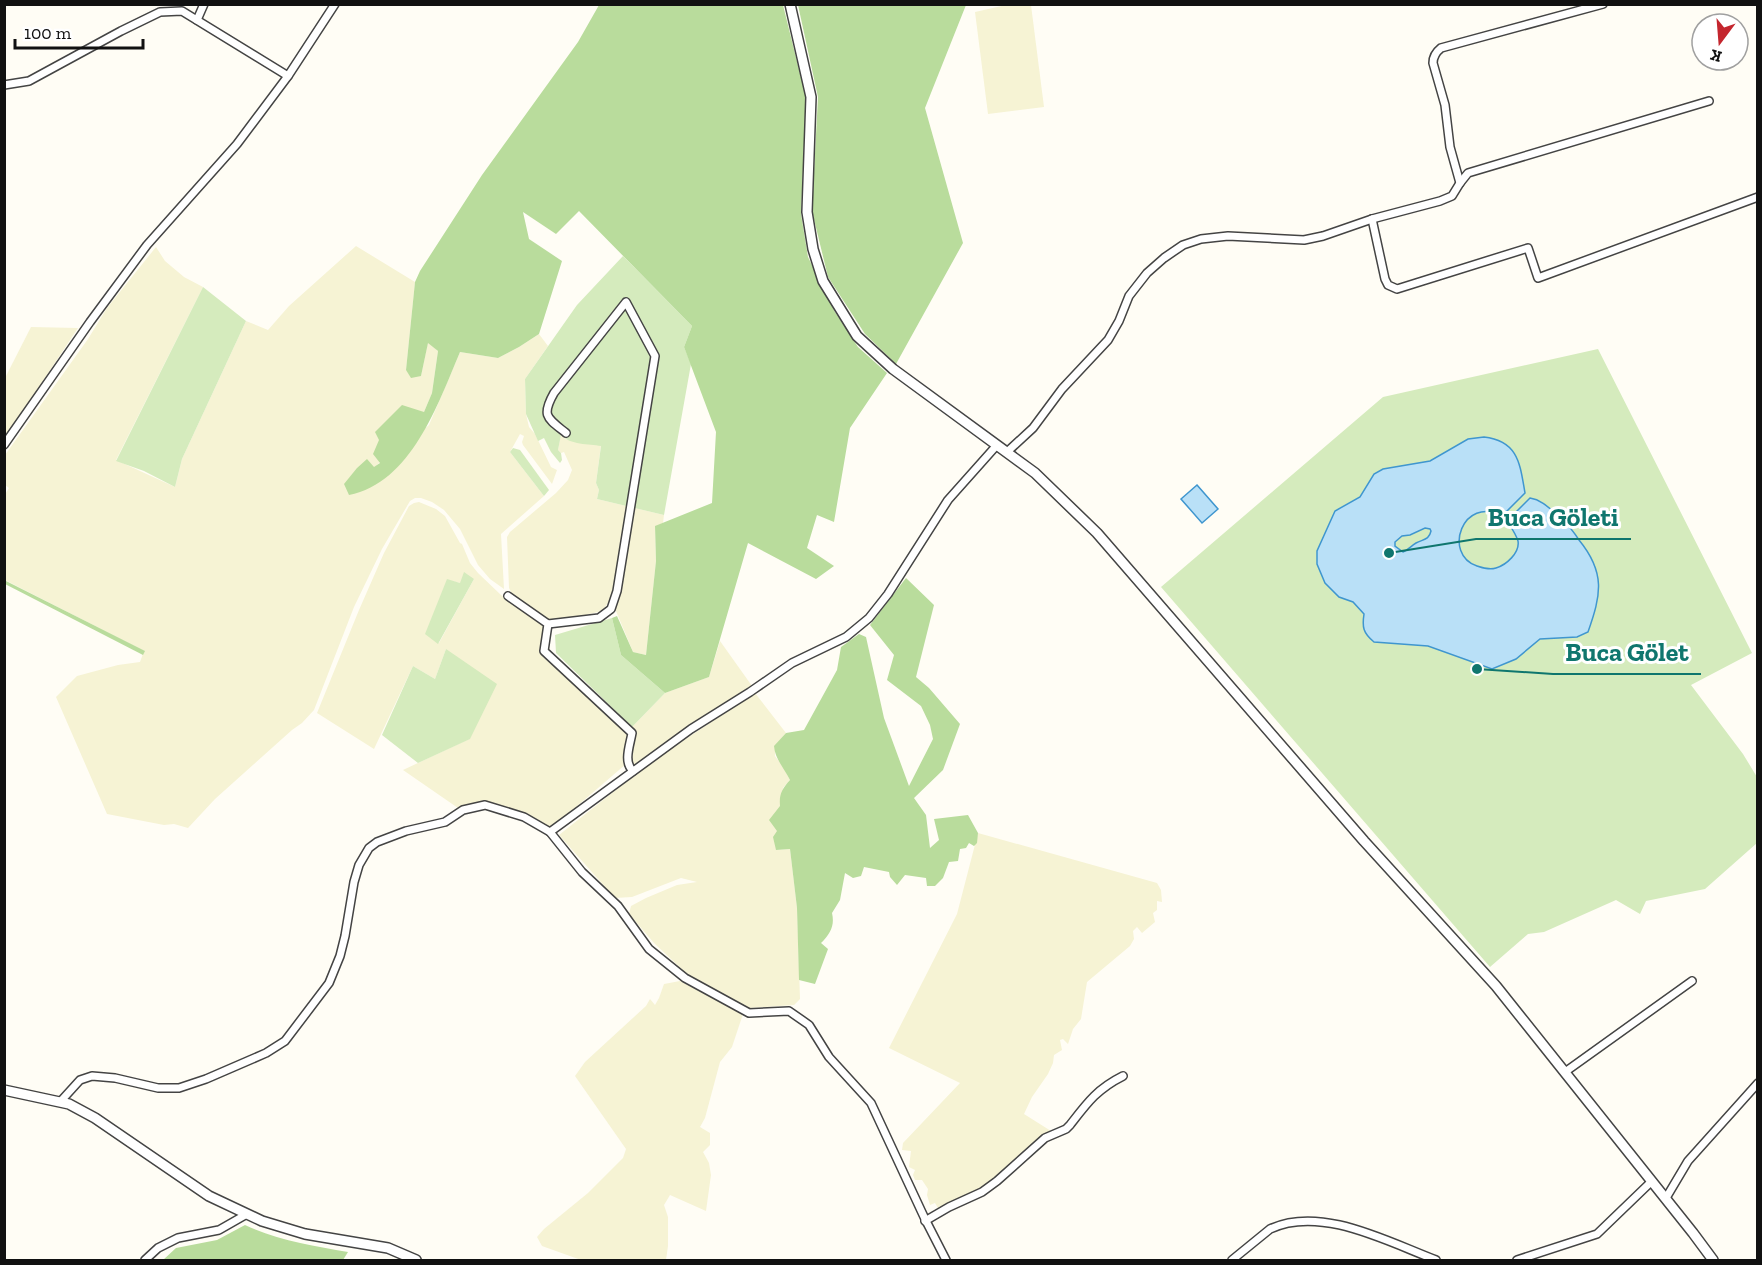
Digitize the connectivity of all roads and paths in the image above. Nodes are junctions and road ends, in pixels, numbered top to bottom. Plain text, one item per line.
1 (204, 4) edge
2 (335, 4) edge
3 (790, 4) edge
4 (1604, 4) edge
5 (197, 20) junction
6 (288, 76) junction
7 (4, 85) edge
8 (1709, 101) dead end
9 (1460, 183) junction
10 (1758, 197) edge
11 (1372, 219) junction
12 (566, 433) dead end
13 (997, 445) junction
14 (4, 446) edge
15 (1007, 452) junction
16 (508, 596) dead end
17 (548, 624) junction
18 (633, 771) junction
19 (550, 832) junction
20 (1692, 981) dead end
21 (1565, 1072) junction
22 (1123, 1077) dead end
23 (1758, 1083) edge
24 (4, 1090) edge
25 (60, 1102) junction
26 (1652, 1181) junction
27 (1666, 1198) junction
28 (247, 1214) junction
29 (925, 1221) junction
30 (145, 1260) edge
31 (416, 1260) edge
32 (946, 1260) edge
33 (1232, 1260) edge
34 (1436, 1260) edge
35 (1517, 1260) edge
36 (1713, 1260) edge

1 - 5 street
2 - 6 street
3 - 13 street
4 - 9 street
5 - 6 street
5 - 7 street
6 - 14 street
8 - 9 street
9 - 11 street
10 - 11 street
11 - 15 street
12 - 17 street
13 - 15 street
13 - 18 street
15 - 21 street
16 - 17 street
17 - 18 street
18 - 19 street
19 - 25 street
19 - 29 street
20 - 21 street
21 - 26 street
22 - 29 street
23 - 27 street
24 - 25 street
25 - 28 street
26 - 27 street
26 - 35 street
27 - 36 street
28 - 30 street
28 - 31 street
29 - 32 street
33 - 34 street

